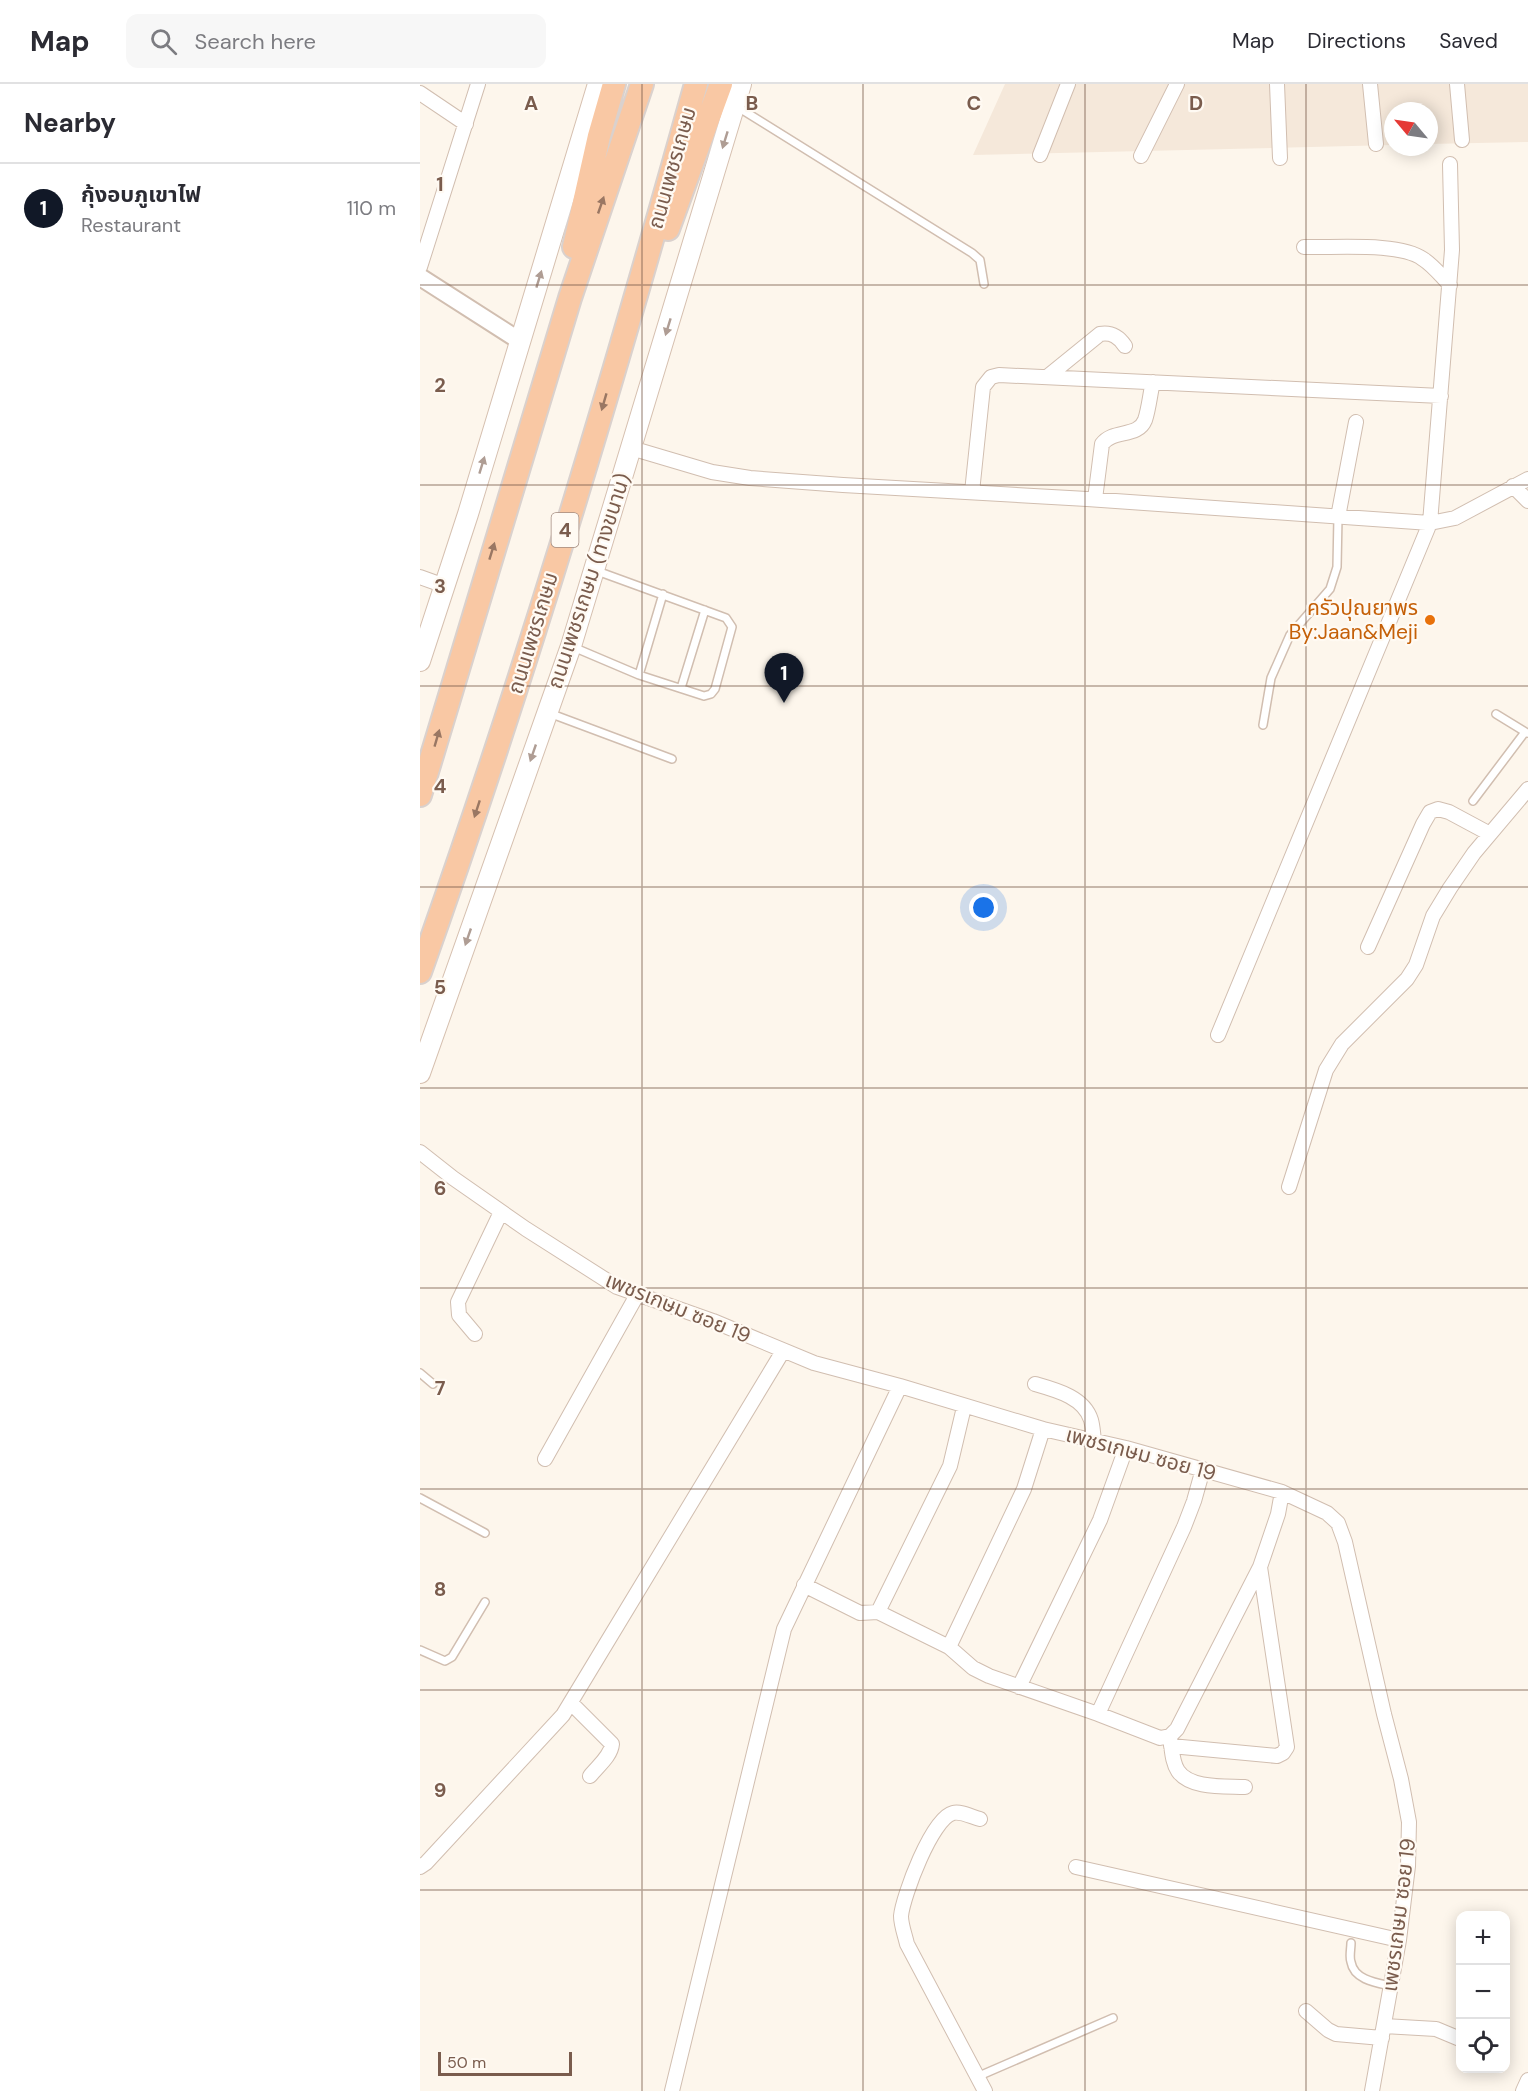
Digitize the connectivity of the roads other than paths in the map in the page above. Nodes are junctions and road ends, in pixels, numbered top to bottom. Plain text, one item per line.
1 (478, 84) edge
2 (598, 84) edge
3 (614, 84) edge
4 (642, 84) edge
5 (696, 84) edge
6 (721, 84) edge
7 (741, 84) edge
8 (1068, 84) edge
9 (1177, 84) edge
10 (1277, 84) edge
11 (1370, 84) edge
12 (1457, 84) edge
13 (420, 93) edge
14 (736, 106) junction
15 (466, 124) junction
16 (1462, 140) dead end
17 (1376, 144) dead end
18 (1040, 155) dead end
19 (1141, 156) dead end
20 (1280, 158) dead end
21 (1450, 164) dead end
22 (1304, 247) dead end
23 (421, 277) edge
24 (984, 284) dead end
25 (1450, 285) junction
26 (520, 341) junction
27 (1125, 346) dead end
28 (617, 358) junction
29 (1047, 377) junction
30 (1153, 382) junction
31 (541, 392) junction
32 (1441, 396) junction
33 (1356, 422) dead end
34 (631, 448) junction
35 (1528, 478) edge
36 (1513, 486) junction
37 (972, 492) junction
38 (1095, 499) junction
39 (1528, 501) edge
40 (1338, 517) junction
41 (1430, 523) junction
42 (594, 570) junction
43 (420, 577) edge
44 (445, 586) junction
45 (663, 594) junction
46 (705, 610) junction
47 (571, 646) junction
48 (420, 661) edge
49 (639, 675) junction
50 (681, 688) junction
51 (547, 713) junction
52 (1496, 714) dead end
53 (1263, 724) dead end
54 (1526, 733) edge
55 (672, 759) dead end
56 (1528, 789) edge
57 (420, 795) edge
58 (1473, 801) dead end
59 (1490, 834) junction
60 (1368, 947) dead end
61 (420, 972) edge
62 (1218, 1035) dead end
63 (420, 1073) edge
64 (420, 1152) edge
65 (1289, 1187) dead end
66 (501, 1212) junction
67 (637, 1295) junction
68 (475, 1334) dead end
69 (783, 1351) junction
70 (420, 1373) edge
71 (433, 1384) dead end
72 (1035, 1384) dead end
73 (900, 1386) junction
74 (964, 1407) junction
75 (1043, 1429) junction
76 (1094, 1440) junction
77 (1125, 1448) junction
78 (544, 1459) dead end
79 (1203, 1469) junction
80 (1282, 1492) junction
81 (420, 1498) edge
82 (485, 1533) dead end
83 (1260, 1567) junction
84 (804, 1585) junction
85 (485, 1602) dead end
86 (878, 1612) junction
87 (949, 1647) junction
88 (420, 1650) edge
89 (1019, 1687) junction
90 (571, 1703) junction
91 (1098, 1714) junction
92 (1171, 1741) junction
93 (590, 1776) dead end
94 (1245, 1787) dead end
95 (980, 1819) dead end
96 (420, 1867) edge
97 (1076, 1867) dead end
98 (1399, 1940) junction
99 (1351, 1943) dead end
100 (1391, 1986) junction
101 (1306, 2011) dead end
102 (1113, 2018) dead end
103 (1383, 2032) junction
104 (1456, 2037) edge
105 (979, 2076) junction
106 (1528, 2080) edge
107 (672, 2091) edge
108 (985, 2091) edge
109 (1372, 2091) edge
110 (1523, 2091) edge

1 - 15 street
26 -> 2 main road
3 - 31 highway
31 -> 4 highway
5 - 28 highway, ถนนเพชรเกษม / 4
6 - 28 highway
7 - 14 main road, ถนนเพชรเกษม (ทางขนาน) / 4
8 - 18 street
9 - 19 street
10 - 20 street
11 - 17 street
12 - 16 street
13 - 15 street
14 - 24 lane
14 -> 34 main road, ถนนเพชรเกษม (ทางขนาน) / 4
15 - 23 street
21 - 25 street
22 - 25 street
23 - 26 street
25 - 32 street
44 -> 26 main road
27 - 29 street
28 -> 61 highway, ถนนเพชรเกษม / 4
29 - 30 street
29 - 37 street
30 - 32 street
30 - 38 street
57 -> 31 highway
32 - 41 street
33 - 40 street
34 - 37 street
34 - 42 main road, ถนนเพชรเกษม (ทางขนาน) / 4
35 - 36 street
36 - 39 street
36 - 41 street
37 - 38 street
38 - 40 street
40 - 41 street
40 - 53 lane
41 - 62 street
42 - 45 lane
42 - 47 main road, ถนนเพชรเกษม (ทางขนาน) / 4
43 - 44 street
44 - 48 main road
45 - 46 lane
45 - 49 lane
46 - 50 lane
46 - 50 lane
47 - 49 lane
47 - 51 main road, ถนนเพชรเกษม (ทางขนาน) / 4
49 - 50 lane
51 - 55 lane
51 -> 63 main road, ถนนเพชรเกษม (ทางขนาน) / 4
52 - 54 lane
54 - 58 lane
56 - 59 street
59 - 60 street
59 - 65 street
64 - 66 street, เพชรเกษม ซอย 19
66 - 67 street, เพชรเกษม ซอย 19
66 - 68 street
67 - 69 street, เพชรเกษม ซอย 19
67 - 78 street
69 - 73 street, เพชรเกษม ซอย 19
69 - 90 street
70 - 71 lane
72 - 76 street
73 - 74 street, เพชรเกษม ซอย 19
73 - 84 street
74 - 75 street, เพชรเกษม ซอย 19
74 - 86 street
75 - 76 street, เพชรเกษม ซอย 19
75 - 87 street
76 - 77 street, เพชรเกษม ซอย 19
77 - 79 street, เพชรเกษม ซอย 19
77 - 89 street
79 - 80 street, เพชรเกษม ซอย 19
79 - 91 street
80 - 83 street
80 - 98 street, เพชรเกษม ซอย 19
81 - 82 lane
83 - 92 street
83 - 92 street
84 - 86 street
84 - 107 street
85 - 88 lane
86 - 87 street
87 - 89 street
89 - 91 street
90 - 93 street
90 - 96 street
91 - 92 street
92 - 94 street
95 - 105 street
97 - 98 street
98 - 100 street, เพชรเกษม ซอย 19
99 - 100 lane
100 - 103 street, เพชรเกษม ซอย 19
101 - 103 street
102 - 105 lane
103 - 104 street
103 - 109 street, เพชรเกษม ซอย 19
105 - 108 street
106 - 110 street

